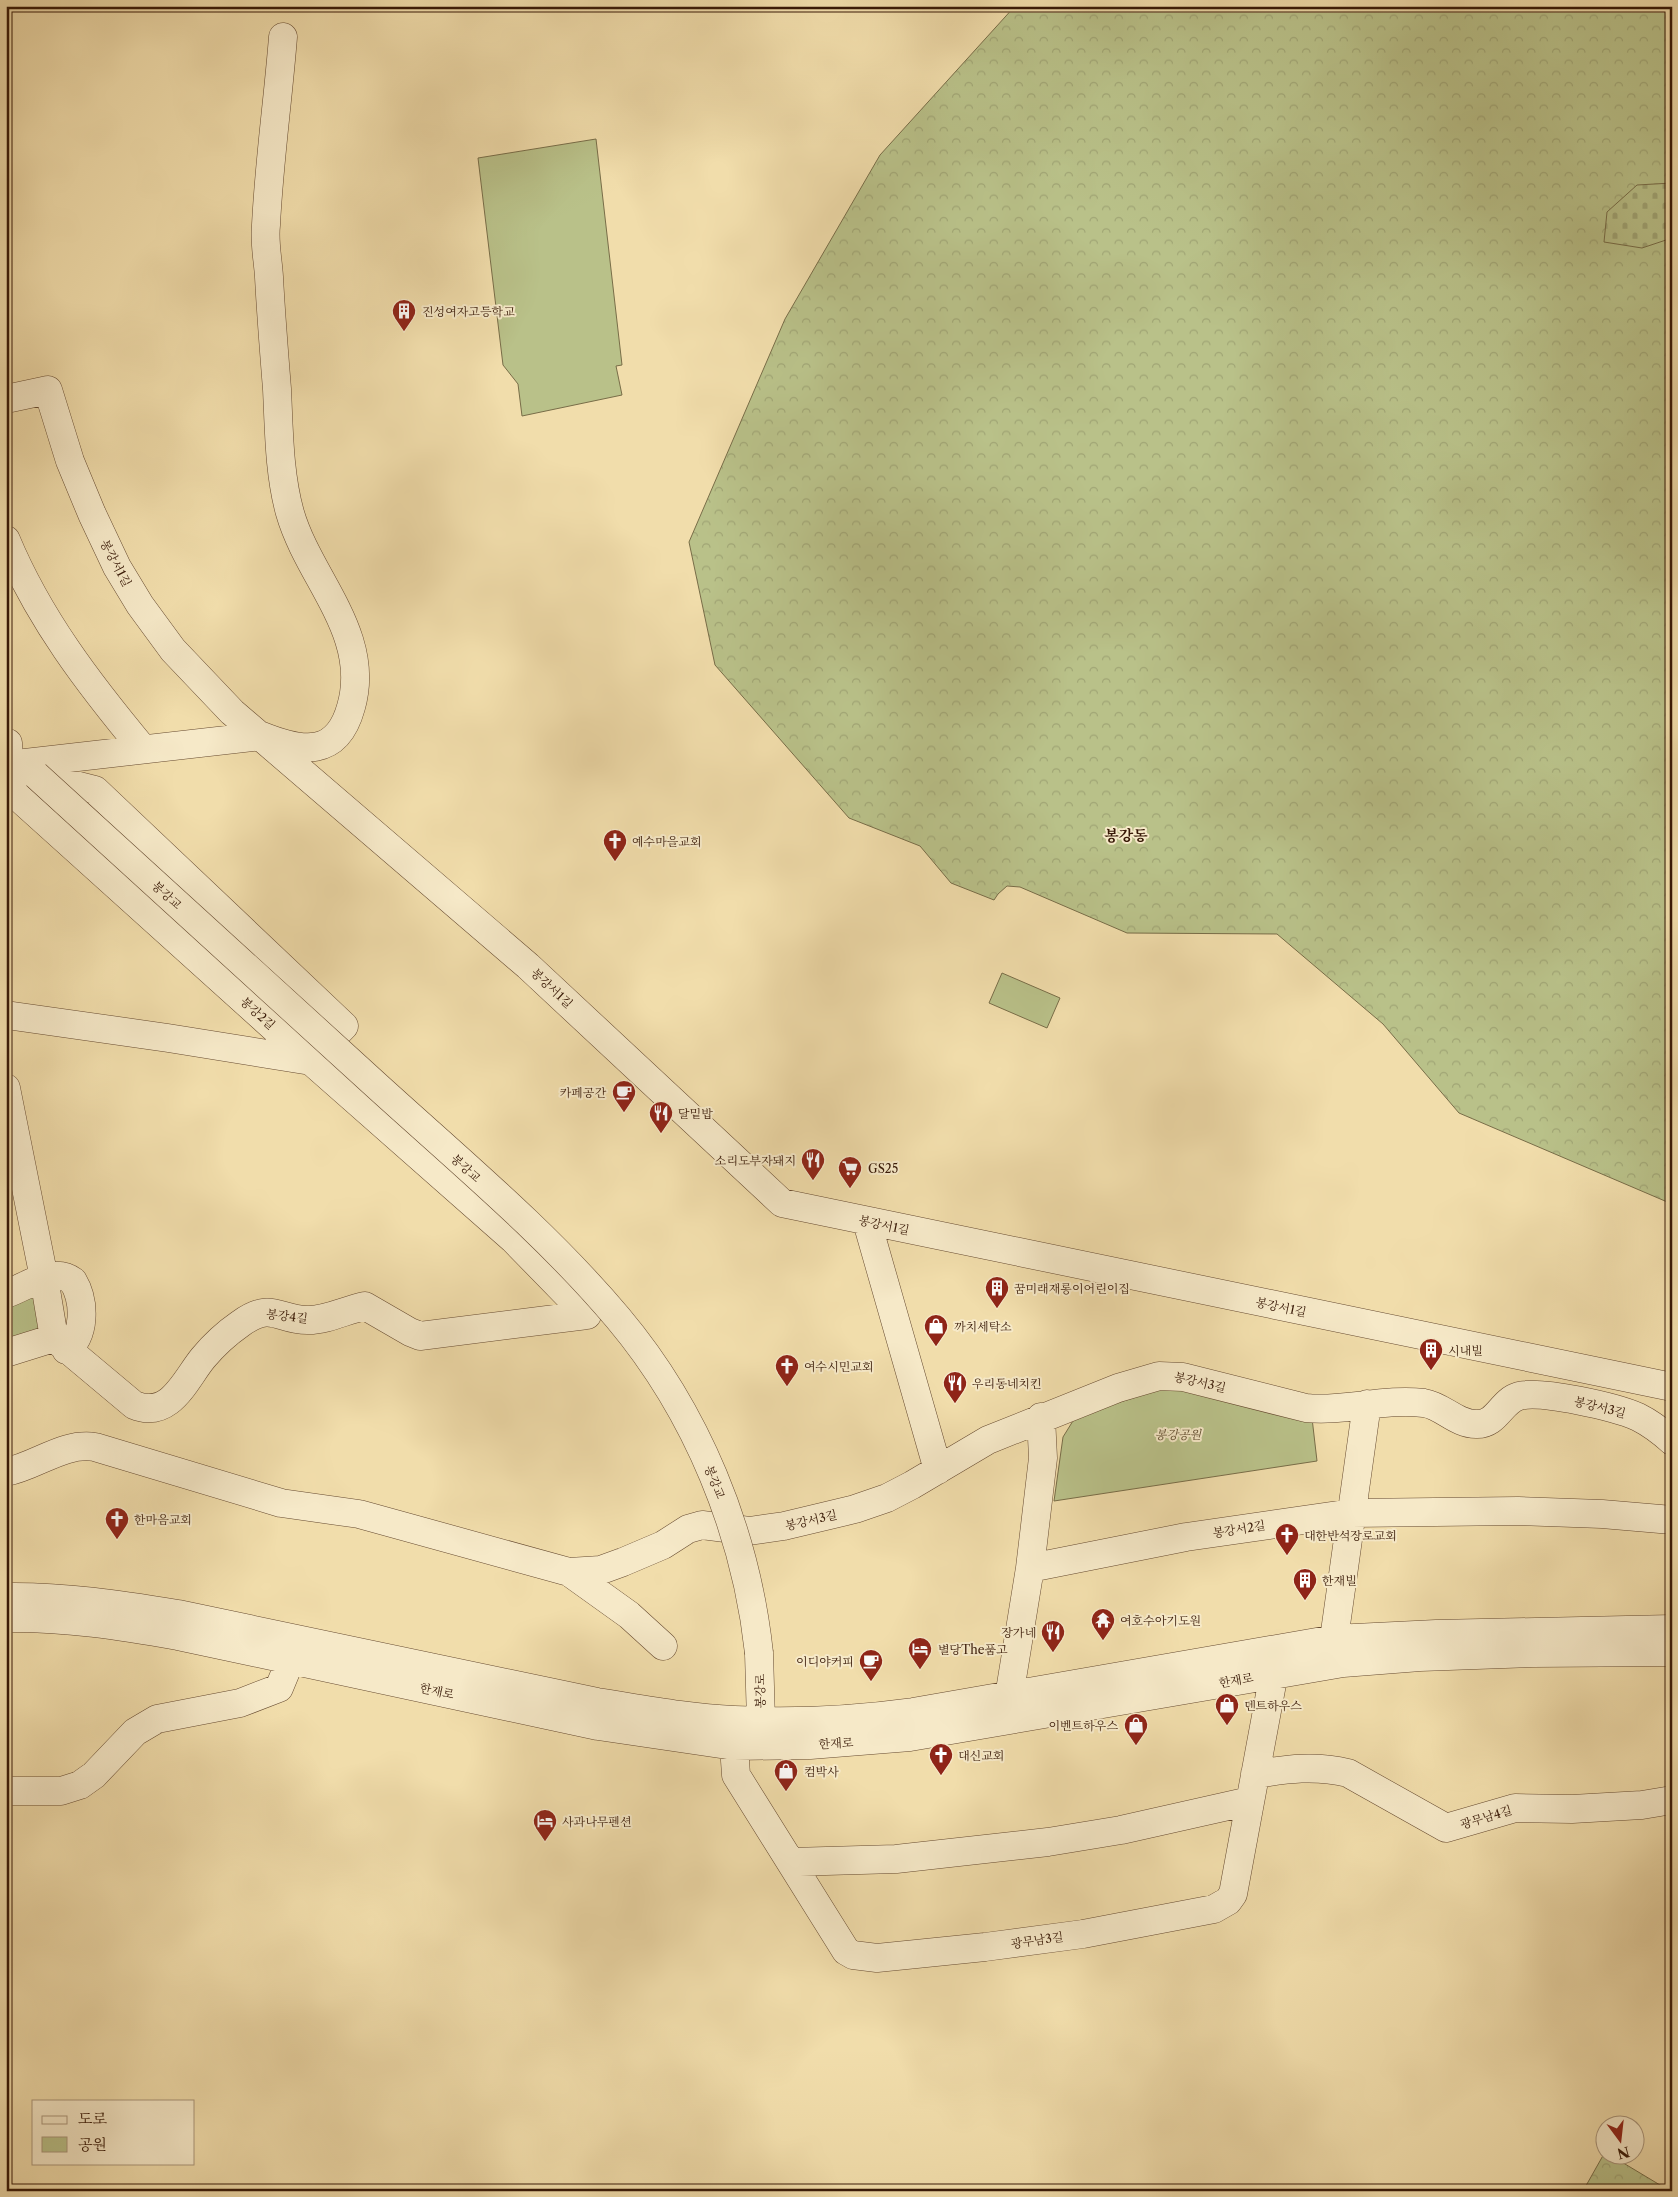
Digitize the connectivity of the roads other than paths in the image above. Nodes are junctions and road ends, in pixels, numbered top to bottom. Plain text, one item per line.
1 (283, 37) dead end
2 (6, 399) edge
3 (6, 540) edge
4 (262, 736) junction
5 (143, 750) junction
6 (19, 755) edge
7 (6, 1015) edge
8 (311, 1061) junction
9 (6, 1088) edge
10 (867, 1222) junction
11 (44, 1278) junction
12 (6, 1294) edge
13 (587, 1315) joint
14 (60, 1344) junction
15 (6, 1353) edge
16 (1672, 1387) edge
17 (1367, 1404) junction
18 (1041, 1417) junction
19 (1672, 1441) edge
20 (938, 1470) junction
21 (6, 1472) edge
22 (1352, 1513) junction
23 (1672, 1520) edge
24 (1030, 1568) junction
25 (569, 1572) junction
26 (6, 1597) edge
27 (6, 1618) edge
28 (1672, 1629) edge
29 (1334, 1639) junction
30 (663, 1646) dead end
31 (1672, 1652) edge
32 (759, 1653) joint
33 (291, 1659) junction
34 (1274, 1674) junction
35 (1009, 1697) junction
36 (761, 1721) junction
37 (734, 1746) junction
38 (1255, 1774) junction
39 (6, 1791) edge
40 (1672, 1800) edge
41 (1250, 1801) junction
42 (791, 1862) junction

1 - 4 street
2 - 4 street, 봉강서1길
3 - 5 street
4 - 5 street
4 - 10 street, 봉강서1길
5 - 6 street
6 - 8 street, 봉강2길
6 - 8 street
6 - 32 street, 봉강교, bridge
7 - 8 street
8 - 13 street, 봉강2길
9 - 11 street
10 - 16 street, 봉강서1길
10 - 20 street
11 - 12 street
11 - 14 street
13 - 14 street, 봉강4길
14 - 15 street
17 - 18 street, 봉강서3길
17 - 19 street, 봉강서3길
17 - 22 street
18 - 20 street, 봉강서3길
18 - 24 street
20 - 25 street, 봉강서3길
21 - 25 street
22 - 23 street, 봉강서2길
22 - 24 street, 봉강서2길
22 - 29 street
24 - 35 street
25 - 30 street
26 - 36 street, 한재로
27 - 33 street, 한재로
28 - 29 street, 한재로
29 - 35 street, 한재로
31 - 34 street, 한재로
32 - 36 street, 봉강로
33 - 37 street, 한재로
33 - 39 street
34 - 37 street, 한재로
34 - 38 street, 광무남3길
35 - 36 street, 한재로
36 - 37 street, 봉강로
37 - 42 street, 광무남3길
38 - 40 street, 광무남4길
38 - 41 street, 광무남3길
41 - 42 street
41 - 42 street, 광무남3길

